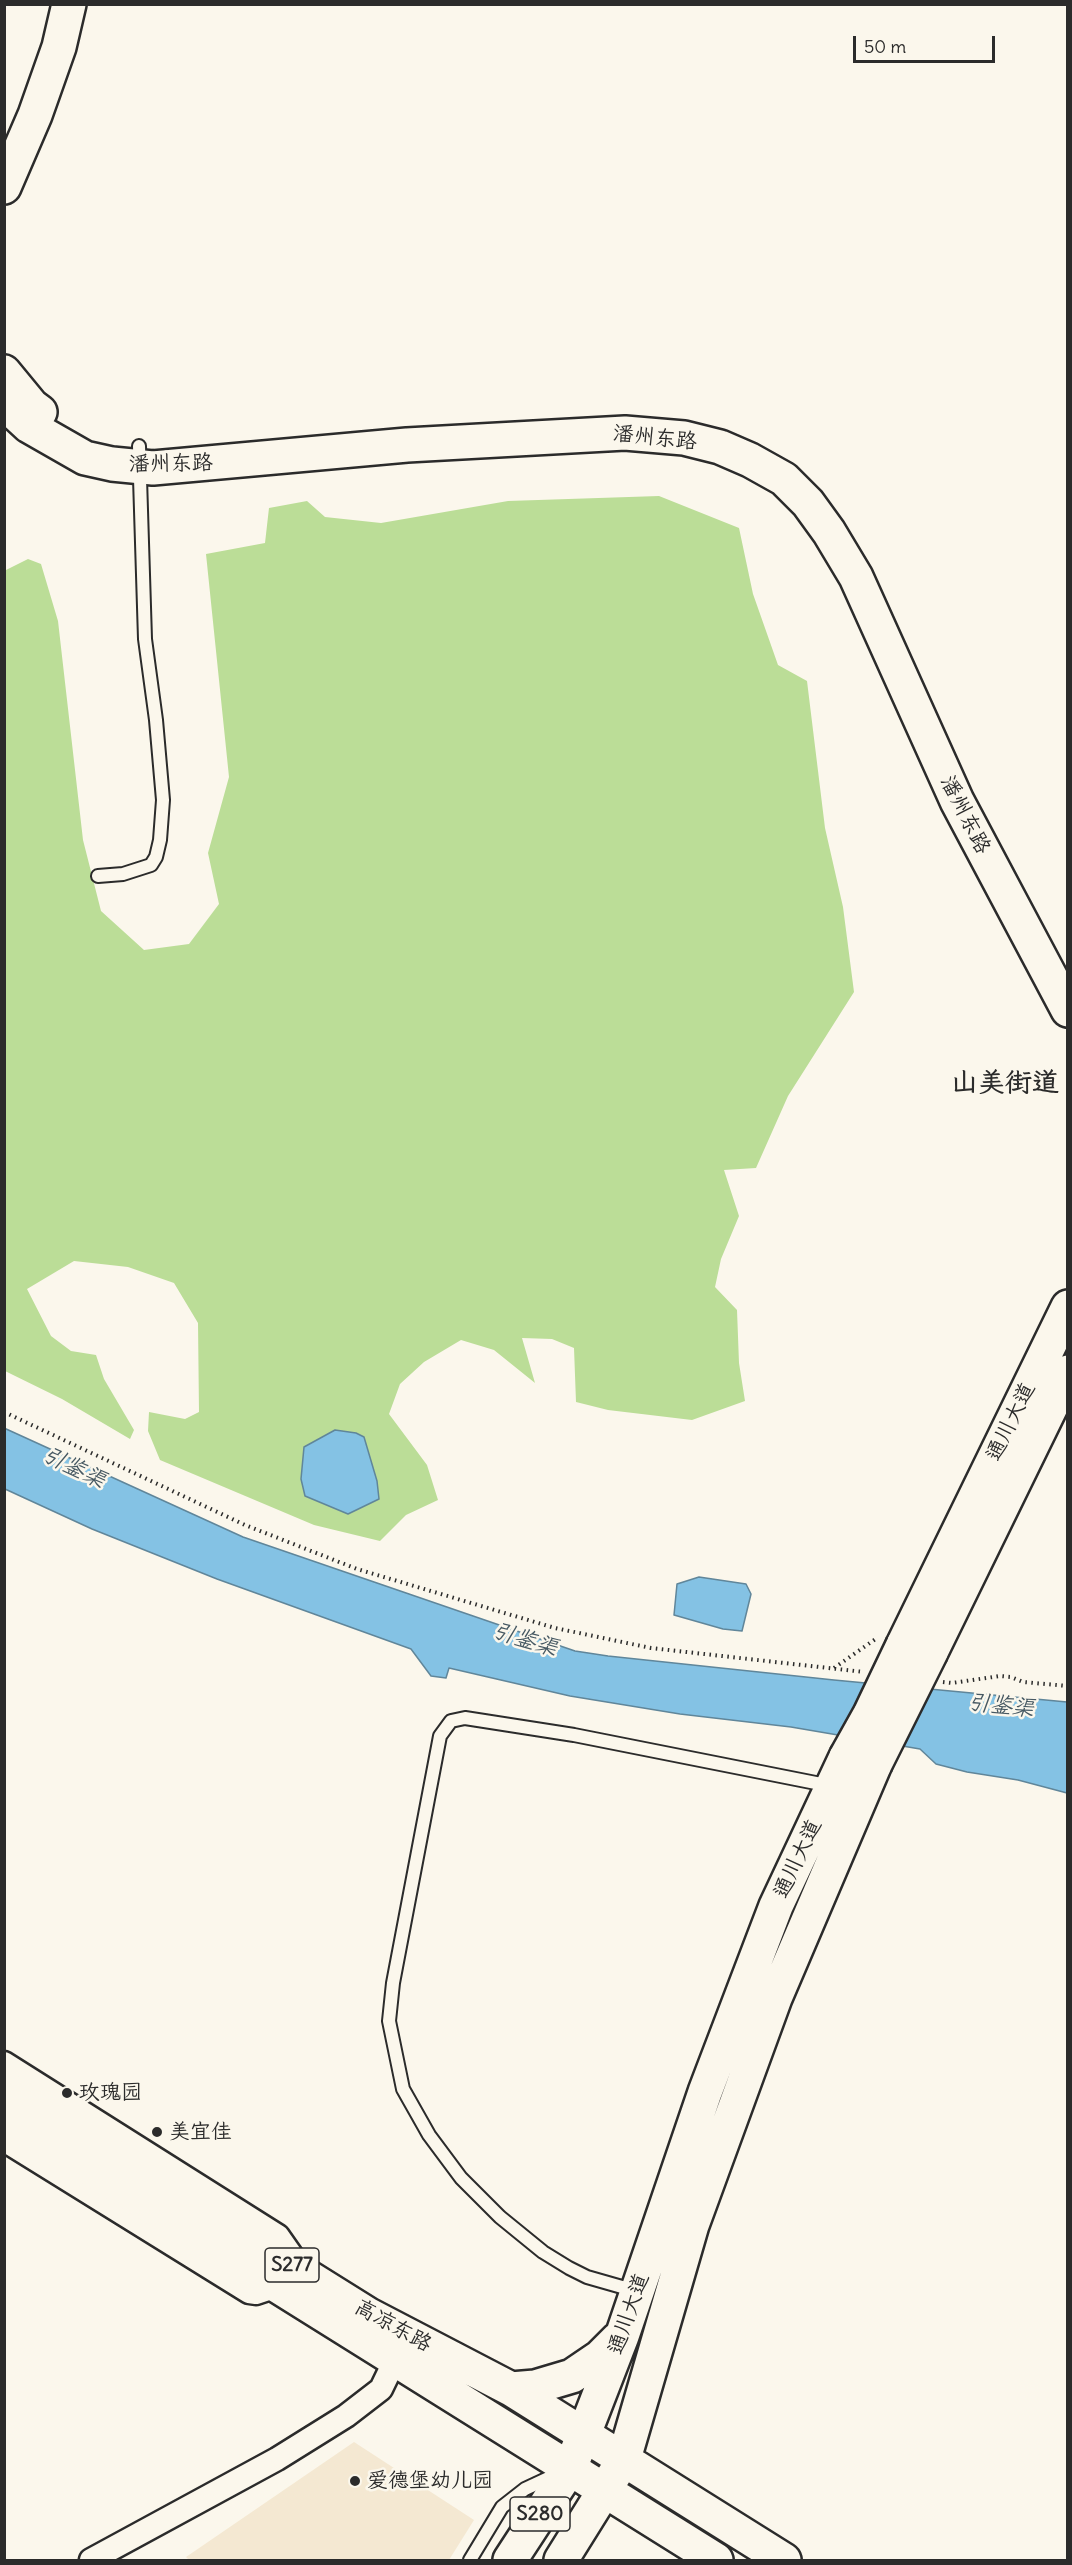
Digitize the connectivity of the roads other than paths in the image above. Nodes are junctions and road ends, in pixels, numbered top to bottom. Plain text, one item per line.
1 (51, 4) edge
2 (69, 4) edge
3 (4, 138) edge
4 (4, 187) edge
5 (4, 372) edge
6 (4, 403) edge
7 (139, 457) junction
8 (98, 876) dead end
9 (1068, 972) edge
10 (1068, 1010) edge
11 (1068, 1307) edge
12 (1068, 1372) edge
13 (913, 1654) junction
14 (846, 1792) junction
15 (4, 2063) edge
16 (4, 2087) edge
17 (4, 2115) edge
18 (4, 2140) edge
19 (110, 2142) junction
20 (290, 2279) junction
21 (637, 2291) junction
22 (364, 2326) junction
23 (622, 2336) junction
24 (395, 2360) junction
25 (511, 2389) junction
26 (584, 2434) junction
27 (624, 2459) junction
28 (570, 2468) junction
29 (605, 2491) junction
30 (90, 2560) edge
31 (470, 2560) edge
32 (510, 2560) edge
33 (561, 2560) edge
34 (716, 2560) edge
35 (784, 2560) edge

1 - 3 main road
2 - 4 main road
5 - 7 main road, 潘州东路
6 - 7 main road, 潘州东路
7 - 8 lane
7 - 9 main road, 潘州东路
7 - 10 main road, 潘州东路
11 - 13 main road, 通川大道
12 - 13 main road, 通川大道
13 - 14 main road, 通川大道, bridge
14 - 21 main road, 通川大道
14 - 21 lane
14 - 27 main road, 通川大道
15 - 19 street
16 - 19 main road, 高凉东路 / S277
17 - 20 main road, 高凉东路 / S277
18 - 20 street
19 - 20 main road, 高凉东路 / S277
20 - 22 main road, 高凉东路 / S277
21 - 23 main road, 通川大道
22 - 24 main road, 高凉东路 / S277
22 - 25 main road, 高凉东路 / S277
23 - 25 main road
23 - 26 main road, 通川大道
24 - 28 main road, 高凉东路 / S277
24 - 30 street
25 - 26 main road, 高凉东路 / S277
26 - 27 main road, 高凉东路 / S277
26 - 28 main road, S280
27 - 29 main road, S280
27 - 35 main road, 高凉东路 / S277
28 - 29 main road, 高凉东路 / S277
28 - 31 lane
28 - 32 main road, S280
29 - 33 main road, S280
29 - 34 main road, 高凉东路 / S277

